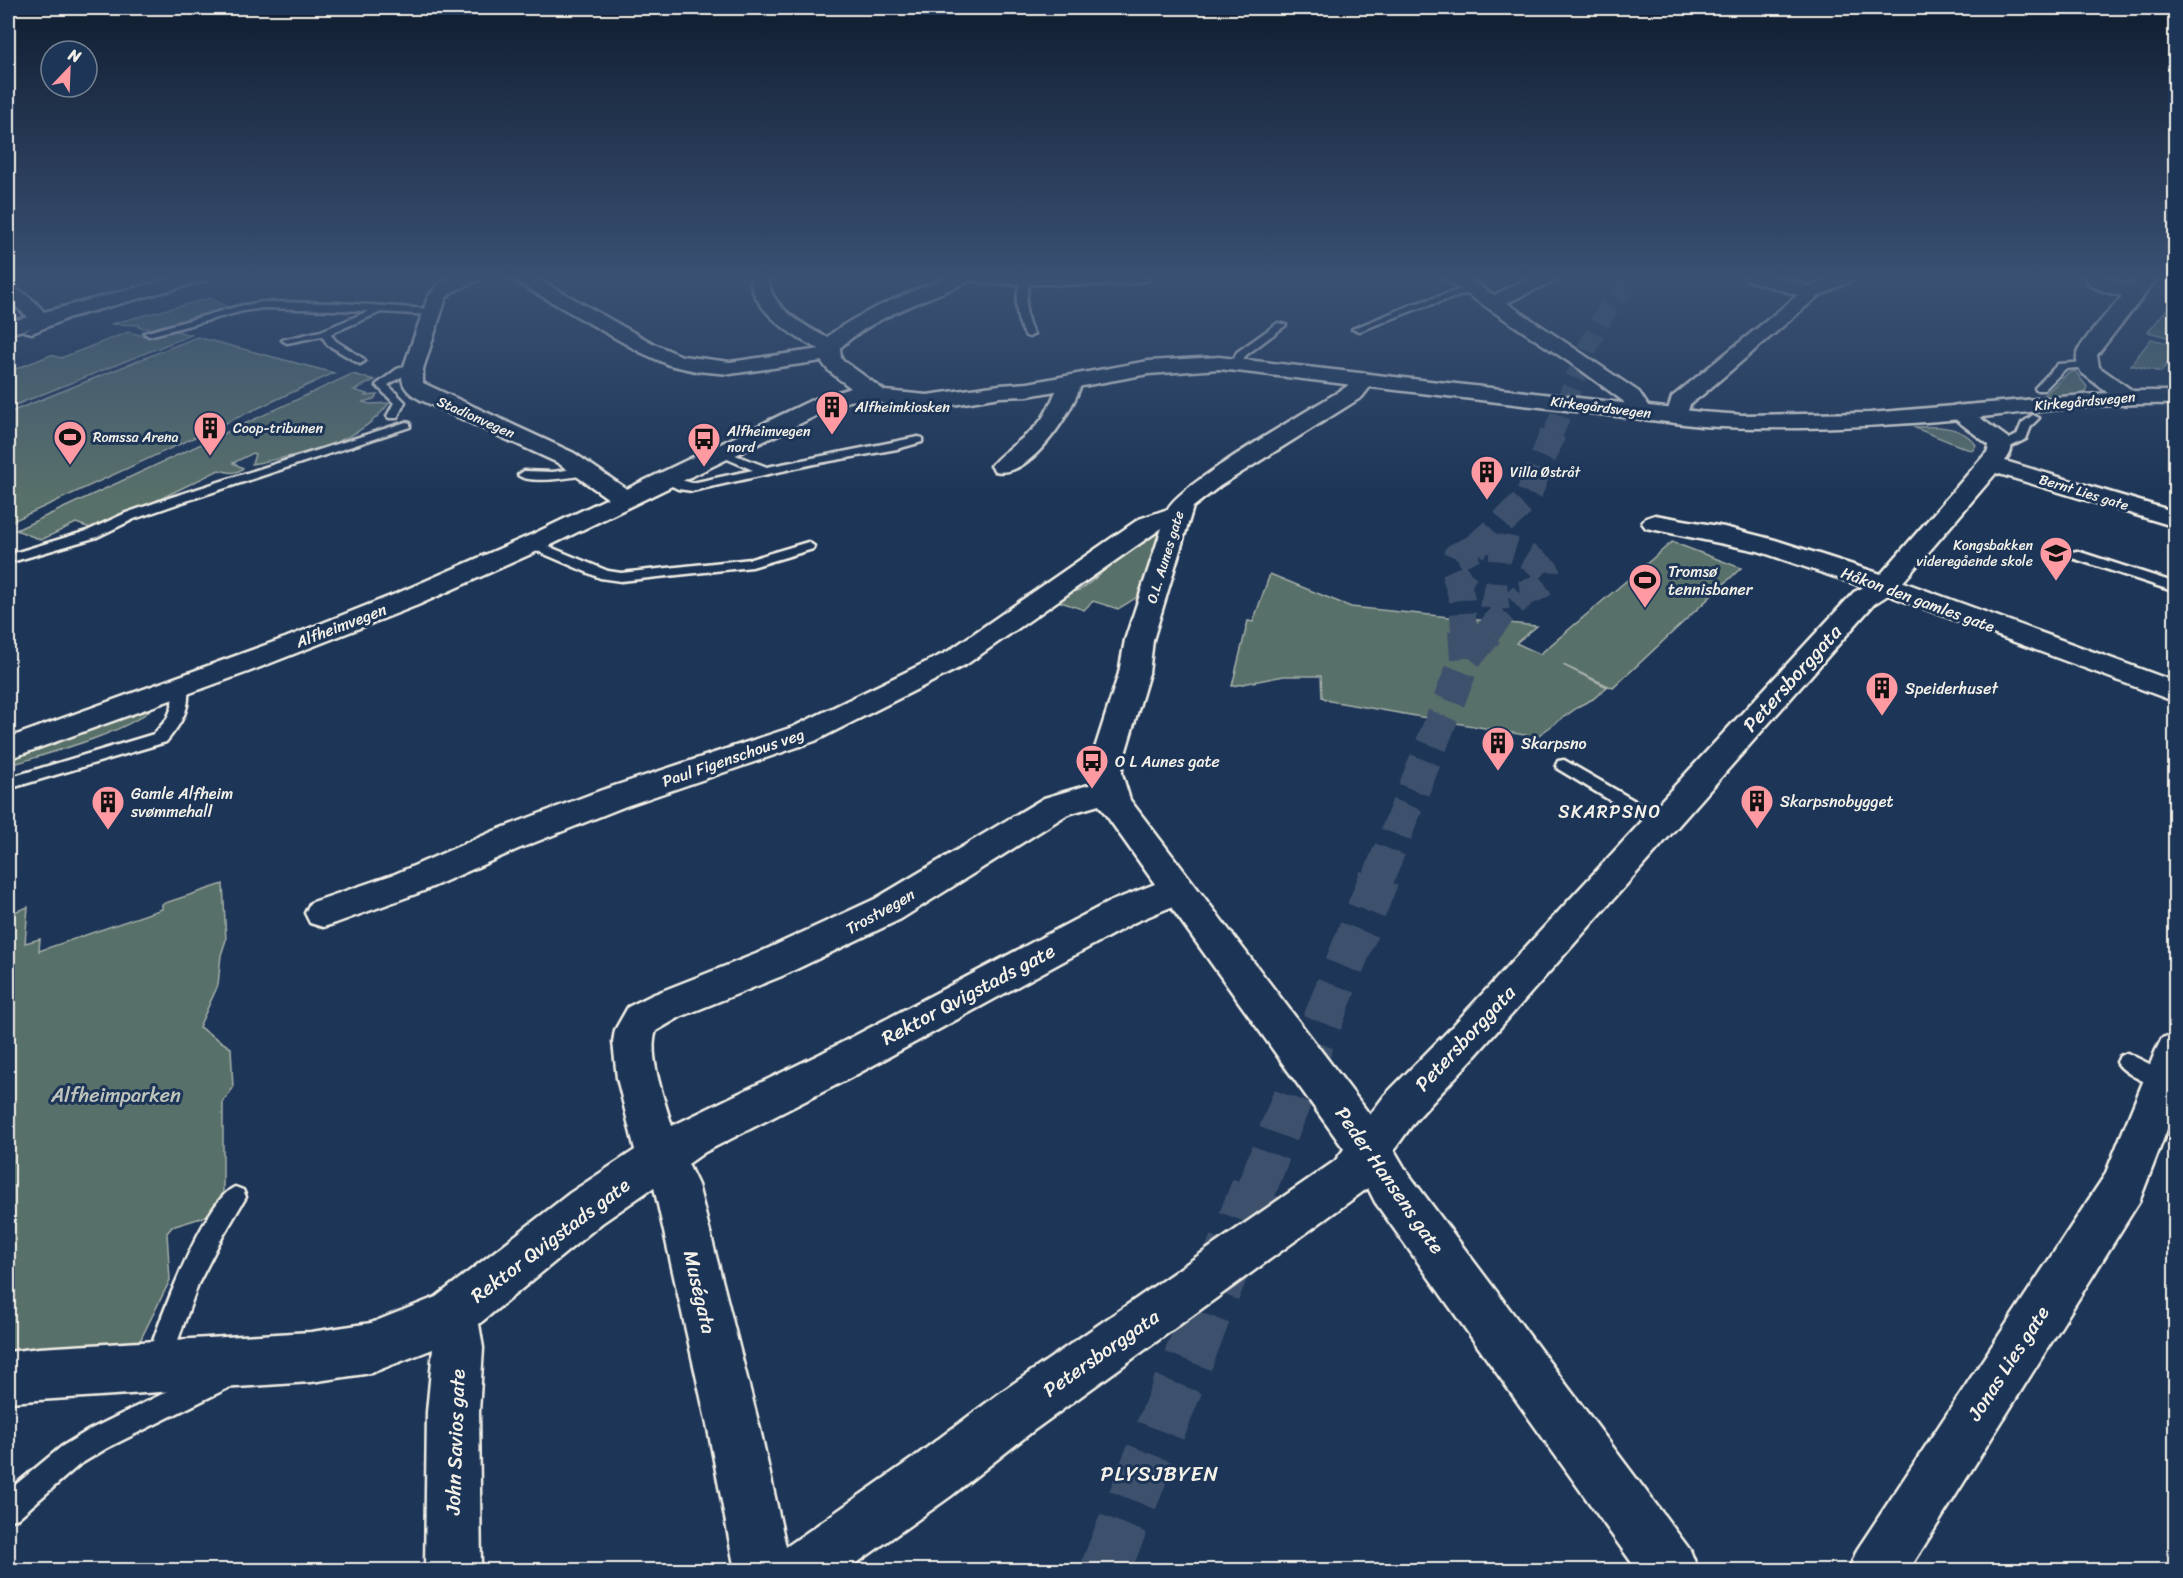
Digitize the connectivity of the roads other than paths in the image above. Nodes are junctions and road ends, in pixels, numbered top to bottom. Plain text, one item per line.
1 (342, 350) edge
2 (420, 350) edge
3 (651, 350) edge
4 (824, 350) edge
5 (834, 350) edge
6 (1247, 350) edge
7 (1558, 350) edge
8 (1743, 350) edge
9 (2090, 350) edge
10 (832, 356) junction
11 (360, 361) dead end
12 (1237, 363) junction
13 (2087, 365) junction
14 (414, 366) junction
15 (1365, 379) junction
16 (1071, 382) junction
17 (2040, 388) dead end
18 (859, 396) junction
19 (2127, 397) junction
20 (2175, 398) edge
21 (1641, 412) junction
22 (1957, 412) junction
23 (393, 416) dead end
24 (1677, 416) junction
25 (2033, 418) dead end
26 (406, 425) dead end
27 (918, 440) dead end
28 (722, 453) junction
29 (1997, 456) junction
30 (1003, 466) dead end
31 (586, 471) junction
32 (765, 471) junction
33 (524, 475) dead end
34 (666, 480) junction
35 (625, 499) junction
36 (1177, 514) junction
37 (2175, 520) edge
38 (1655, 523) dead end
39 (533, 544) junction
40 (808, 546) dead end
41 (2077, 555) dead end
42 (8, 559) edge
43 (1886, 585) junction
44 (2175, 588) edge
45 (180, 685) junction
46 (2175, 693) edge
47 (8, 749) edge
48 (1564, 765) dead end
49 (8, 784) edge
50 (1110, 791) junction
51 (1662, 824) junction
52 (1177, 890) junction
53 (323, 913) dead end
54 (642, 1019) joint
55 (2127, 1062) dead end
56 (2169, 1065) edge
57 (1371, 1149) junction
58 (660, 1160) junction
59 (235, 1197) dead end
60 (453, 1314) junction
61 (244, 1362) junction
62 (157, 1365) junction
63 (8, 1377) edge
64 (8, 1508) edge
65 (453, 1570) edge
66 (763, 1570) edge
67 (800, 1570) edge
68 (1670, 1570) edge
69 (1877, 1570) edge

1 - 11 lane
2 - 14 street
3 - 10 street
4 - 10 street, Kirkegårdsvegen
5 - 10 street
6 - 12 lane
7 - 21 street
8 - 24 street
9 - 13 street
10 - 18 street, Kirkegårdsvegen
12 - 15 street, Kirkegårdsvegen
12 - 16 street, Kirkegårdsvegen
13 - 17 lane
13 - 19 street
14 - 23 lane
14 - 31 street, Stadionvegen
15 - 21 street, Kirkegårdsvegen
15 - 36 street, O.L. Aunes gate
16 - 18 street, Kirkegårdsvegen
16 - 30 street
18 - 28 street, Alfheimvegen
19 - 20 street, Kirkegårdsvegen
19 - 22 street, Kirkegårdsvegen
21 - 24 street, Kirkegårdsvegen
22 - 24 street, Kirkegårdsvegen
22 - 29 street
25 - 29 lane
26 - 42 lane
27 - 32 lane
28 - 32 lane
28 - 34 street, Alfheimvegen
29 - 37 street, Bernt Lies gate
29 - 43 street, Petersborggata
31 - 33 lane
31 - 35 street, Stadionvegen
32 - 34 lane
34 - 35 street, Alfheimvegen
35 - 39 street, Alfheimvegen
36 - 50 street, O.L. Aunes gate
36 - 53 street, Paul Figenschous veg
38 - 43 street, Håkon den gamles gate
39 - 40 lane
39 - 45 street, Alfheimvegen
41 - 44 lane
43 - 46 street, Håkon den gamles gate
43 - 51 street, Petersborggata
45 - 47 street, Alfheimvegen
45 - 49 lane
48 - 51 lane
50 - 52 street, Peder Hansens gate
50 - 54 street, Trostvegen
51 - 57 street, Petersborggata
52 - 57 street, Peder Hansens gate
52 - 58 street, Rektor Qvigstads gate
54 - 58 street, Muségata
55 - 56 lane
56 - 69 street, Jonas Lies gate
57 - 67 street, Petersborggata
57 - 68 street, Peder Hansens gate
58 - 60 street, Rektor Qvigstads gate
58 - 66 street, Muségata
59 - 62 lane
60 - 61 street, Rektor Qvigstads gate
60 - 65 street, John Savios gate
61 - 62 street, Rektor Qvigstads gate
61 - 64 lane
62 - 63 street, Rektor Qvigstads gate

